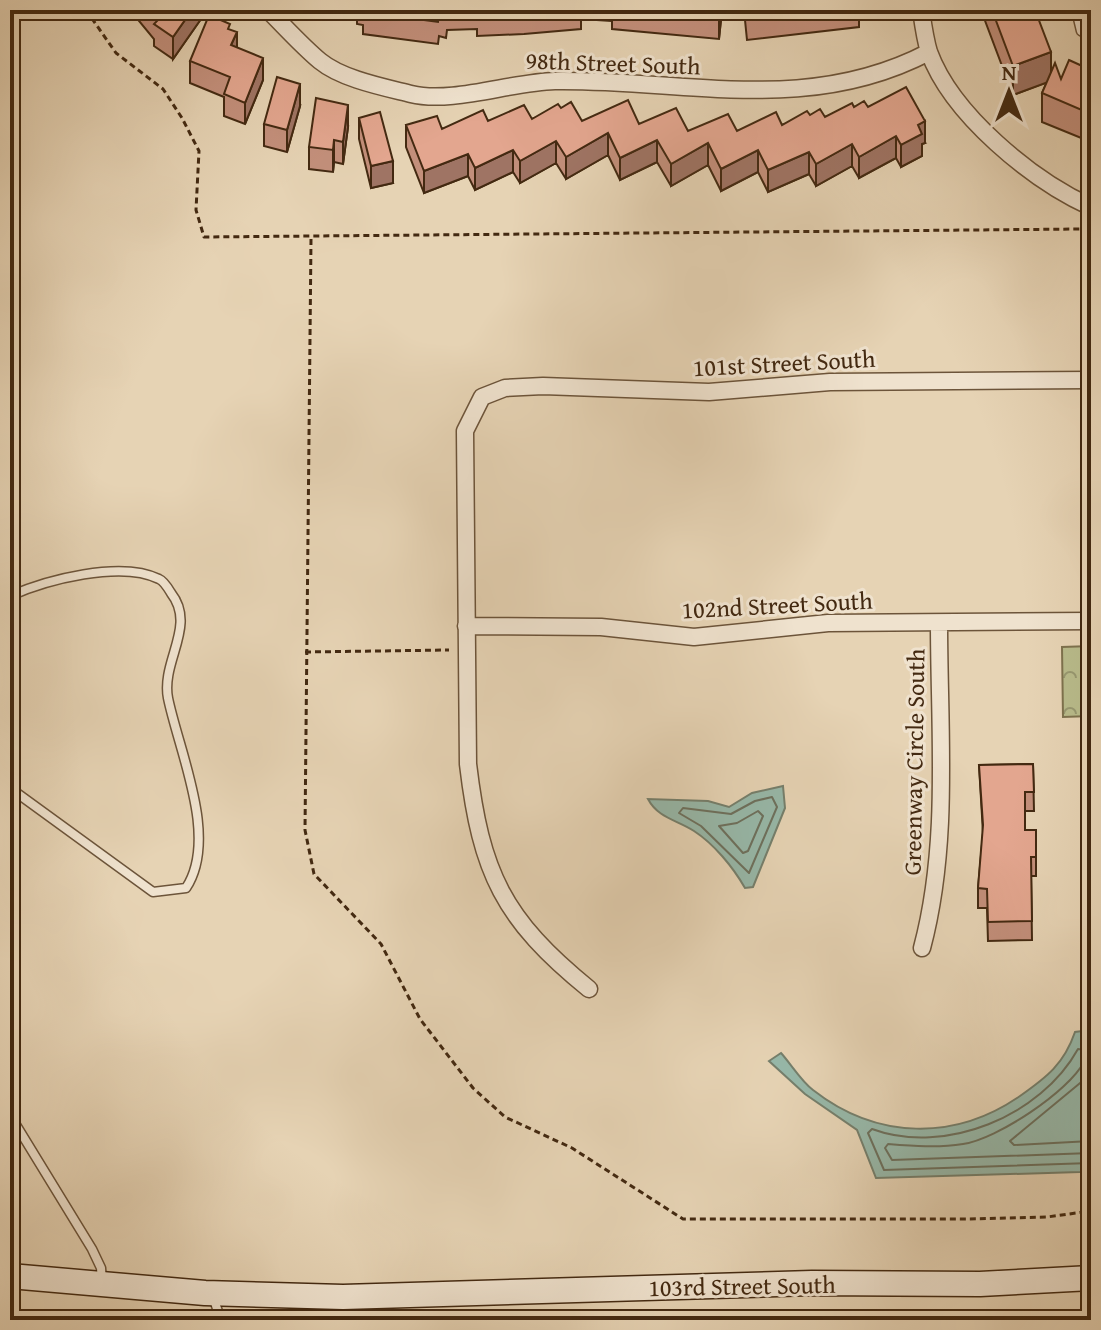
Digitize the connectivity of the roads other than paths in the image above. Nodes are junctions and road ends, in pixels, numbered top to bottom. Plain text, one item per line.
1 (268, 10) edge
2 (921, 10) edge
3 (1076, 10) edge
4 (1091, 37) edge
5 (929, 52) junction
6 (1091, 207) edge
7 (1091, 380) edge
8 (10, 596) edge
9 (1091, 621) edge
10 (939, 623) junction
11 (466, 626) junction
12 (10, 764) edge
13 (12, 789) edge
14 (922, 948) dead end
15 (589, 989) dead end
16 (10, 1115) edge
17 (10, 1276) edge
18 (1091, 1278) edge
19 (102, 1283) junction
20 (211, 1293) junction
21 (221, 1320) edge

1 - 5 street, 98th Street South
2 - 5 street
3 - 4 lane
5 - 6 street
7 - 11 street, 101st Street South
8 - 13 lane
9 - 10 street, 102nd Street South
10 - 11 street, 102nd Street South
10 - 14 street, Greenway Circle South
11 - 15 street
12 - 13 lane
16 - 19 lane
17 - 19 street, 103rd Street South
18 - 20 street, 103rd Street South
19 - 20 street, 103rd Street South
20 - 21 lane

